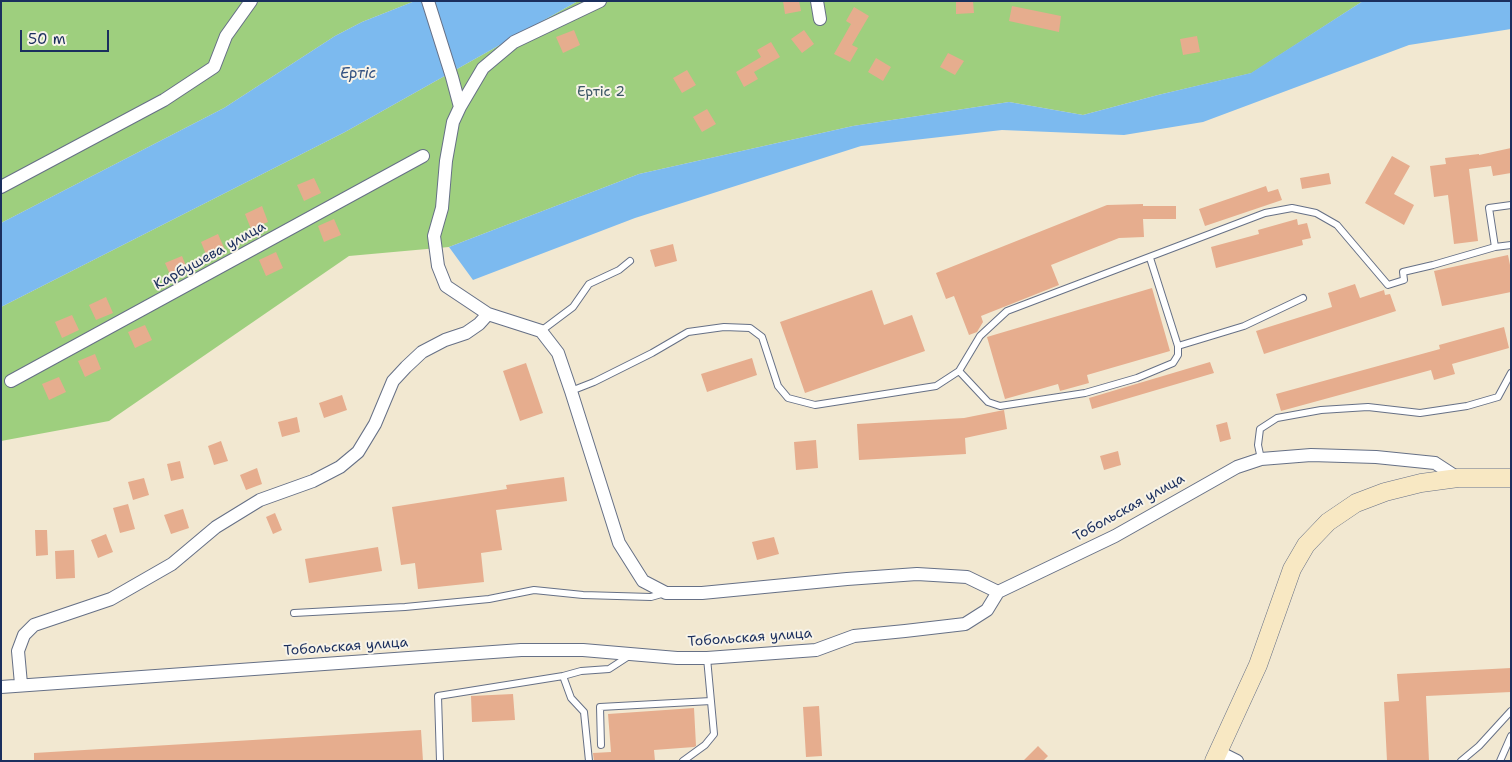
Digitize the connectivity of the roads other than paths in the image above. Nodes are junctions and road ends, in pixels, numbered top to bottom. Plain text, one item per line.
1 (251, 1) edge
2 (428, 1) edge
3 (600, 1) edge
4 (817, 1) edge
5 (820, 19) dead end
6 (460, 106) junction
7 (423, 156) dead end
8 (1, 187) edge
9 (1511, 205) edge
10 (1511, 245) edge
11 (1495, 246) junction
12 (1150, 258) junction
13 (630, 261) dead end
14 (1303, 298) dead end
15 (488, 314) junction
16 (541, 331) junction
17 (1178, 346) junction
18 (959, 371) junction
19 (1511, 373) edge
20 (11, 381) dead end
21 (571, 391) junction
22 (1261, 459) junction
23 (1458, 478) junction
24 (1511, 478) edge
25 (998, 592) junction
26 (666, 593) junction
27 (294, 613) dead end
28 (632, 654) junction
29 (707, 658) junction
30 (563, 676) junction
31 (21, 684) junction
32 (1, 687) edge
33 (711, 701) junction
34 (1511, 711) edge
35 (1511, 736) edge
36 (601, 746) dead end
37 (1217, 756) edge
38 (440, 761) edge
39 (589, 761) edge
40 (683, 761) edge
41 (1237, 761) edge
42 (1462, 761) edge
43 (1500, 761) edge

1 - 8 street
2 - 6 street
3 - 6 street
4 - 5 street
6 - 15 street
7 - 20 street, Карбушева улица
9 - 11 lane
10 - 11 lane
11 - 12 lane
12 - 17 lane
12 - 18 lane
13 - 16 lane
14 - 17 lane
15 - 16 street
15 - 31 street
16 - 21 street
17 - 18 lane
18 - 21 lane
19 - 22 lane
21 - 26 street
22 - 23 street, Тобольская улица
22 - 25 street, Тобольская улица
23 - 24 main road
23 - 37 main road
25 - 26 street
25 - 29 street, Тобольская улица
26 - 27 lane
28 - 29 street, Тобольская улица
28 - 30 lane
28 - 31 street, Тобольская улица
29 - 33 lane
30 - 38 lane
30 - 39 lane
31 - 32 street, Тобольская улица
33 - 36 lane
33 - 40 lane
34 - 42 lane
35 - 43 lane
37 - 41 street

